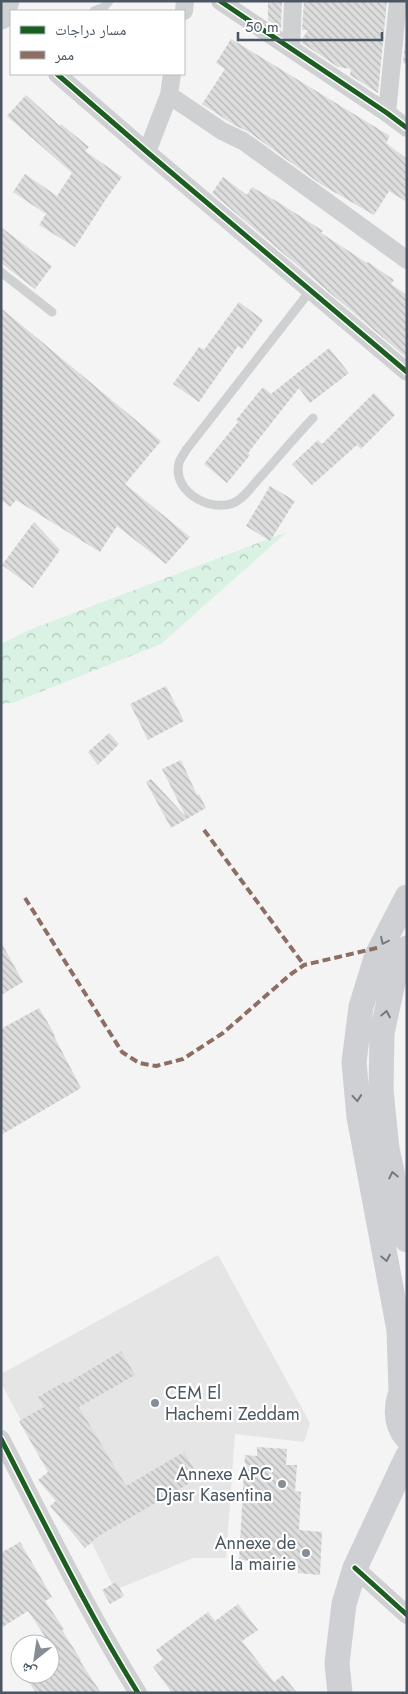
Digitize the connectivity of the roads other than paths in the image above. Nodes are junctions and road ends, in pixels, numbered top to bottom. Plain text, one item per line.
1 (7, 1) edge
2 (109, 1) edge
3 (220, 1) edge
4 (293, 1) edge
5 (398, 1) edge
6 (96, 10) edge
7 (1, 18) edge
8 (10, 29) edge
9 (291, 49) junction
10 (58, 75) edge
11 (172, 75) edge
12 (169, 96) junction
13 (387, 113) junction
14 (407, 128) edge
15 (146, 152) junction
16 (407, 260) edge
17 (1, 272) edge
18 (310, 291) junction
19 (52, 312) dead end
20 (407, 372) edge
21 (313, 418) dead end
22 (407, 897) edge
23 (407, 948) edge
24 (407, 1240) edge
25 (404, 1386) edge
26 (407, 1438) edge
27 (1, 1439) edge
28 (407, 1457) edge
29 (355, 1568) junction
30 (407, 1615) edge
31 (340, 1692) edge
32 (138, 1693) edge

1 - 7 main road
2 - 6 lane
3 - 9 street
4 - 9 street
5 - 13 street
7 - 8 street
9 - 13 street
10 - 15 street
11 - 12 street
12 - 15 street
12 - 16 street
13 - 14 street
15 - 18 street
17 - 19 lane
18 - 20 street
18 - 21 lane
22 -> 25 main road
24 -> 23 main road
25 - 26 main road
27 - 32 street
28 - 29 main road
29 - 30 street
29 - 31 main road

